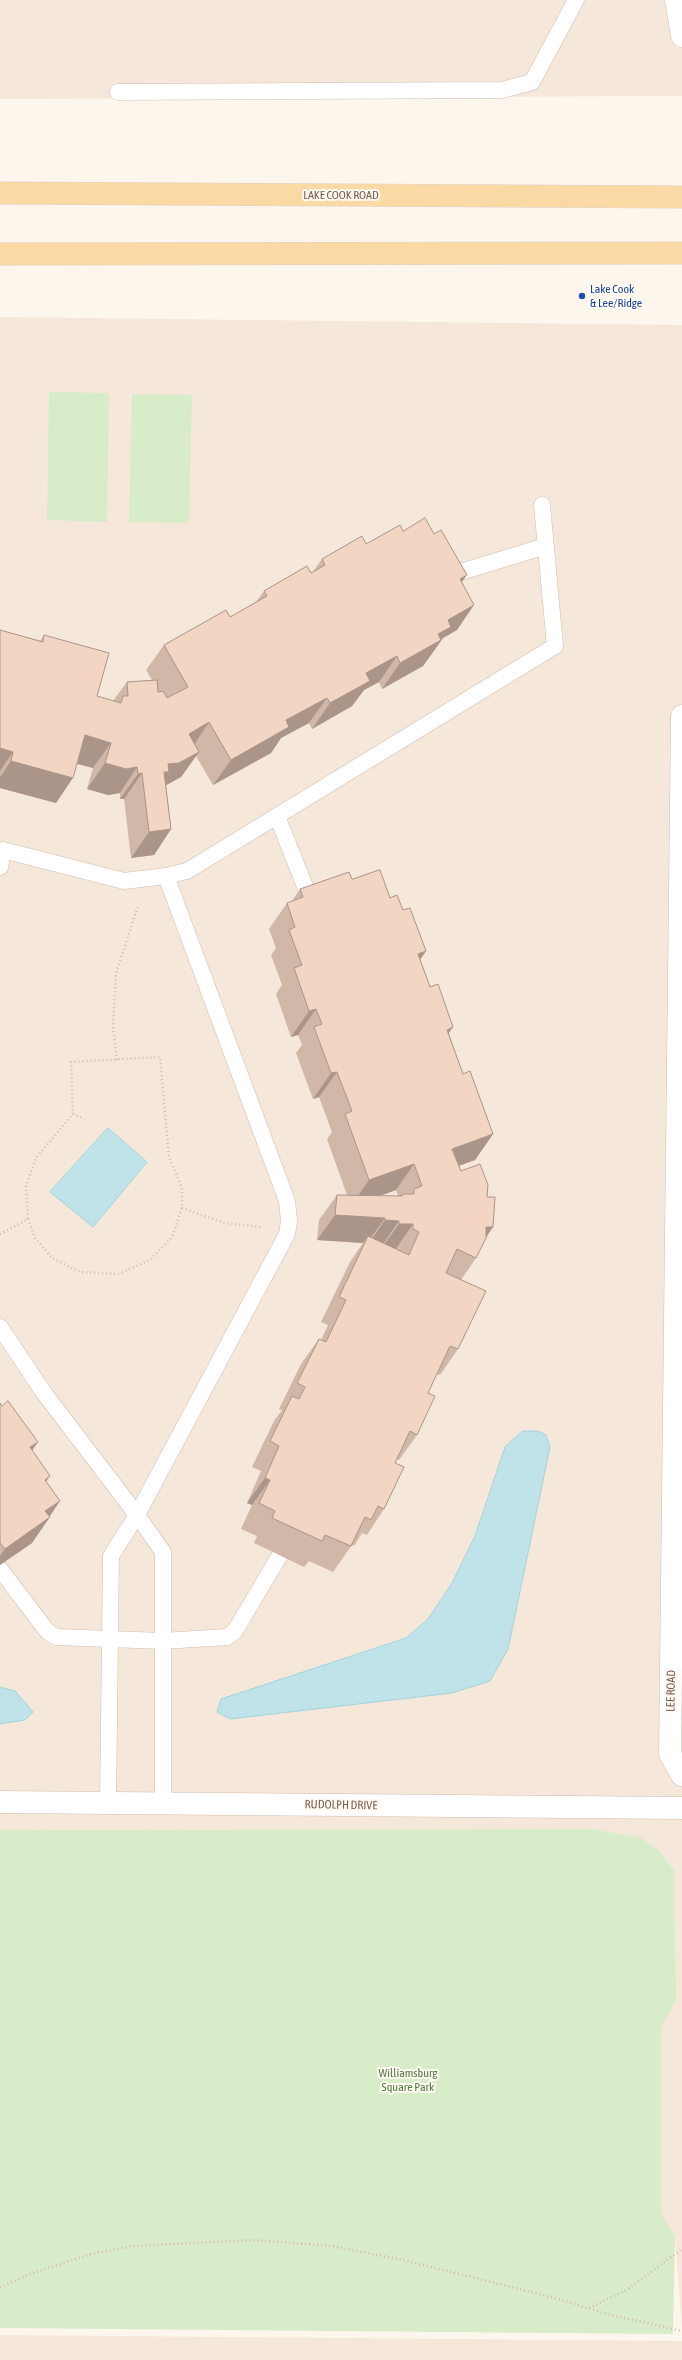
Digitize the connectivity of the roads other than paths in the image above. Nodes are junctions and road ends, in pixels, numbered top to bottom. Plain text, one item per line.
1 (576, 0) edge
2 (676, 0) edge
3 (682, 36) edge
4 (118, 92) dead end
5 (0, 193) edge
6 (682, 197) edge
7 (682, 253) edge
8 (0, 254) edge
9 (542, 505) dead end
10 (546, 546) junction
11 (437, 579) edge
12 (682, 716) edge
13 (277, 816) junction
14 (1, 850) edge
15 (0, 867) edge
16 (166, 876) junction
17 (312, 904) edge
18 (0, 1327) edge
19 (137, 1514) junction
20 (280, 1555) dead end
21 (0, 1569) edge
22 (110, 1640) junction
23 (163, 1641) junction
24 (682, 1775) edge
25 (1, 1802) edge
26 (108, 1803) junction
27 (163, 1803) junction
28 (682, 1808) edge

1 - 4 lane
2 - 3 street
5 - 6 main road, LAKE COOK ROAD
7 - 8 main road
9 - 10 lane
10 - 11 lane
10 - 13 lane
12 - 24 street, LEE ROAD
13 - 16 lane
13 - 17 lane
14 - 15 lane
14 - 16 lane
16 - 19 lane
18 - 19 lane
19 - 22 lane
19 - 23 lane
20 - 23 lane
21 - 22 lane
22 - 23 lane
22 - 26 lane
23 - 27 lane
25 - 26 street, RUDOLPH DRIVE
26 - 27 street, RUDOLPH DRIVE
27 - 28 street, RUDOLPH DRIVE

